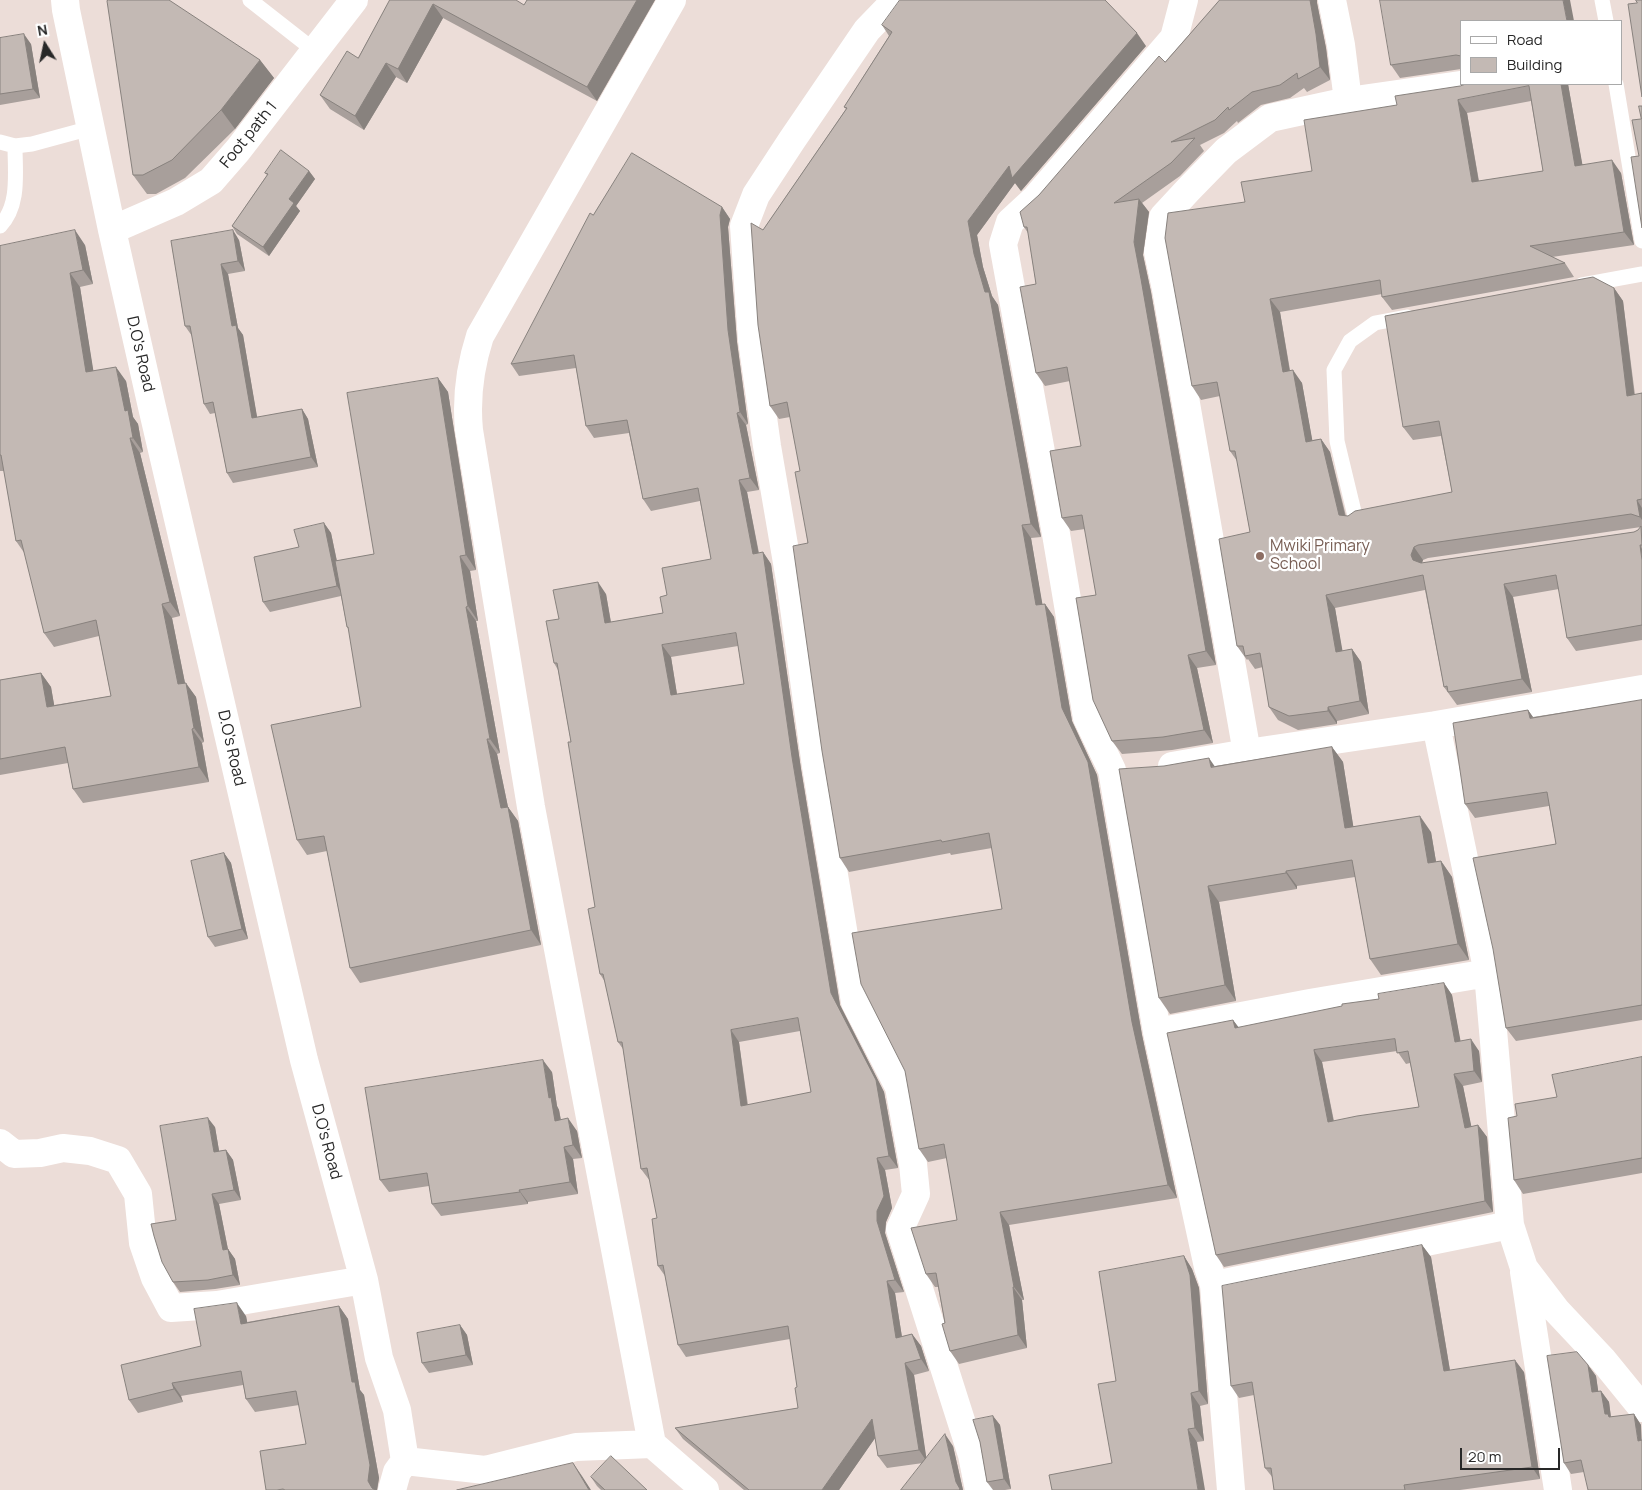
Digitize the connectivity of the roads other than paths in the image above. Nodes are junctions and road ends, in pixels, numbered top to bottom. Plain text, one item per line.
1 (66, 0) edge
2 (250, 0) edge
3 (354, 0) edge
4 (672, 0) edge
5 (896, 0) edge
6 (1184, 0) edge
7 (1332, 0) edge
8 (1602, 0) edge
9 (1606, 20) edge
10 (315, 51) junction
11 (1460, 85) edge
12 (1616, 85) edge
13 (1348, 102) junction
14 (91, 128) junction
15 (0, 142) edge
16 (15, 146) junction
17 (0, 226) edge
18 (112, 230) junction
19 (1642, 241) edge
20 (1642, 274) edge
21 (1565, 288) edge
22 (1422, 314) edge
23 (1356, 520) edge
24 (1642, 689) edge
25 (1436, 725) junction
26 (1247, 753) junction
27 (1112, 770) junction
28 (1488, 973) junction
29 (1157, 1032) junction
30 (0, 1143) edge
31 (1510, 1225) junction
32 (1524, 1268) junction
33 (364, 1280) junction
34 (1214, 1285) junction
35 (1642, 1408) edge
36 (652, 1444) junction
37 (405, 1462) junction
38 (392, 1490) edge
39 (705, 1490) edge
40 (979, 1490) edge
41 (1231, 1490) edge
42 (1558, 1490) edge

1 - 14 street, D.O's Road
2 - 10 lane
3 - 10 street, Foot path 1
4 - 36 street
5 - 40 street
6 - 27 street
7 - 13 street
8 - 9 lane
10 - 18 street, Foot path 1
11 - 13 street
12 - 19 lane
13 - 26 street
14 - 16 lane
14 - 18 street, D.O's Road
15 - 16 lane
16 - 17 lane
18 - 33 street, D.O's Road
20 - 21 lane
22 - 23 lane
24 - 25 street
25 - 26 street
25 - 28 street
26 - 27 street
27 - 29 street
28 - 29 street
28 - 31 street
29 - 34 street
30 - 33 street
31 - 32 street
31 - 34 street
32 - 35 street
32 - 42 street
33 - 37 street, D.O's Road
34 - 41 street
36 - 37 street
36 - 39 street
37 - 38 street

